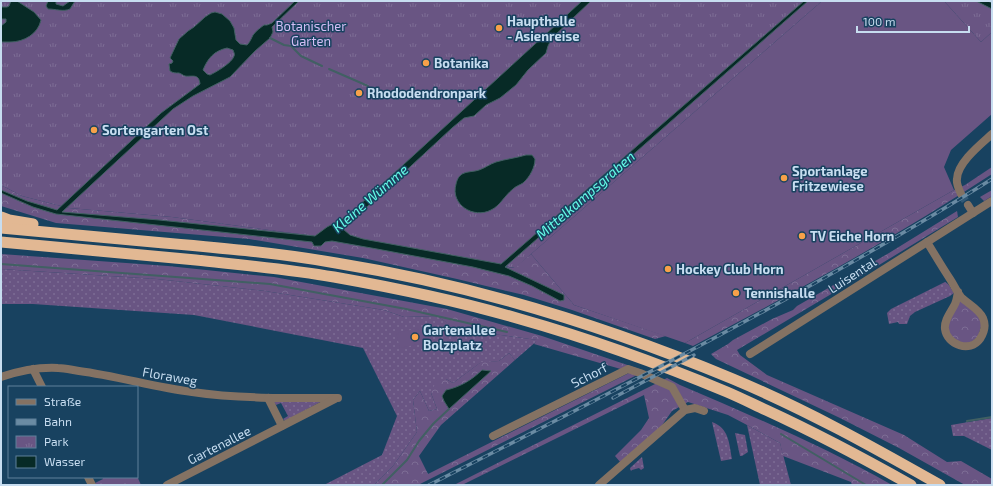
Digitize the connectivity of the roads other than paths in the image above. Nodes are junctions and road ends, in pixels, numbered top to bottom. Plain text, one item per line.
1 (992, 134) edge
2 (961, 194) tunnel mouth
3 (992, 200) edge
4 (968, 205) tunnel mouth
5 (973, 213) junction
6 (1, 217) edge
7 (1, 228) edge
8 (98, 236) junction
9 (1, 242) edge
10 (927, 242) junction
11 (958, 292) junction
12 (750, 354) dead end
13 (33, 370) junction
14 (1, 377) edge
15 (41, 386) edge
16 (268, 398) junction
17 (338, 398) joint
18 (685, 410) junction
19 (704, 411) dead end
20 (282, 426) junction
21 (493, 436) dead end
22 (167, 485) edge
23 (599, 485) edge
24 (911, 485) edge
25 (940, 485) edge

1 - 2 street
3 - 5 street, Luisental
4 - 5 street
5 - 10 street, Luisental
6 - 8 highway
7 - 8 highway
8 - 25 highway
9 - 24 highway
10 - 11 street
10 - 12 street, Luisental
11 - 11 street
13 - 14 street, Floraweg
13 - 15 street
13 - 16 street, Floraweg
16 - 17 street, Floraweg
16 - 20 street
17 - 20 street, Gartenallee
18 - 19 street
18 - 21 street, Schorf
18 - 23 street
20 - 22 street, Gartenallee

